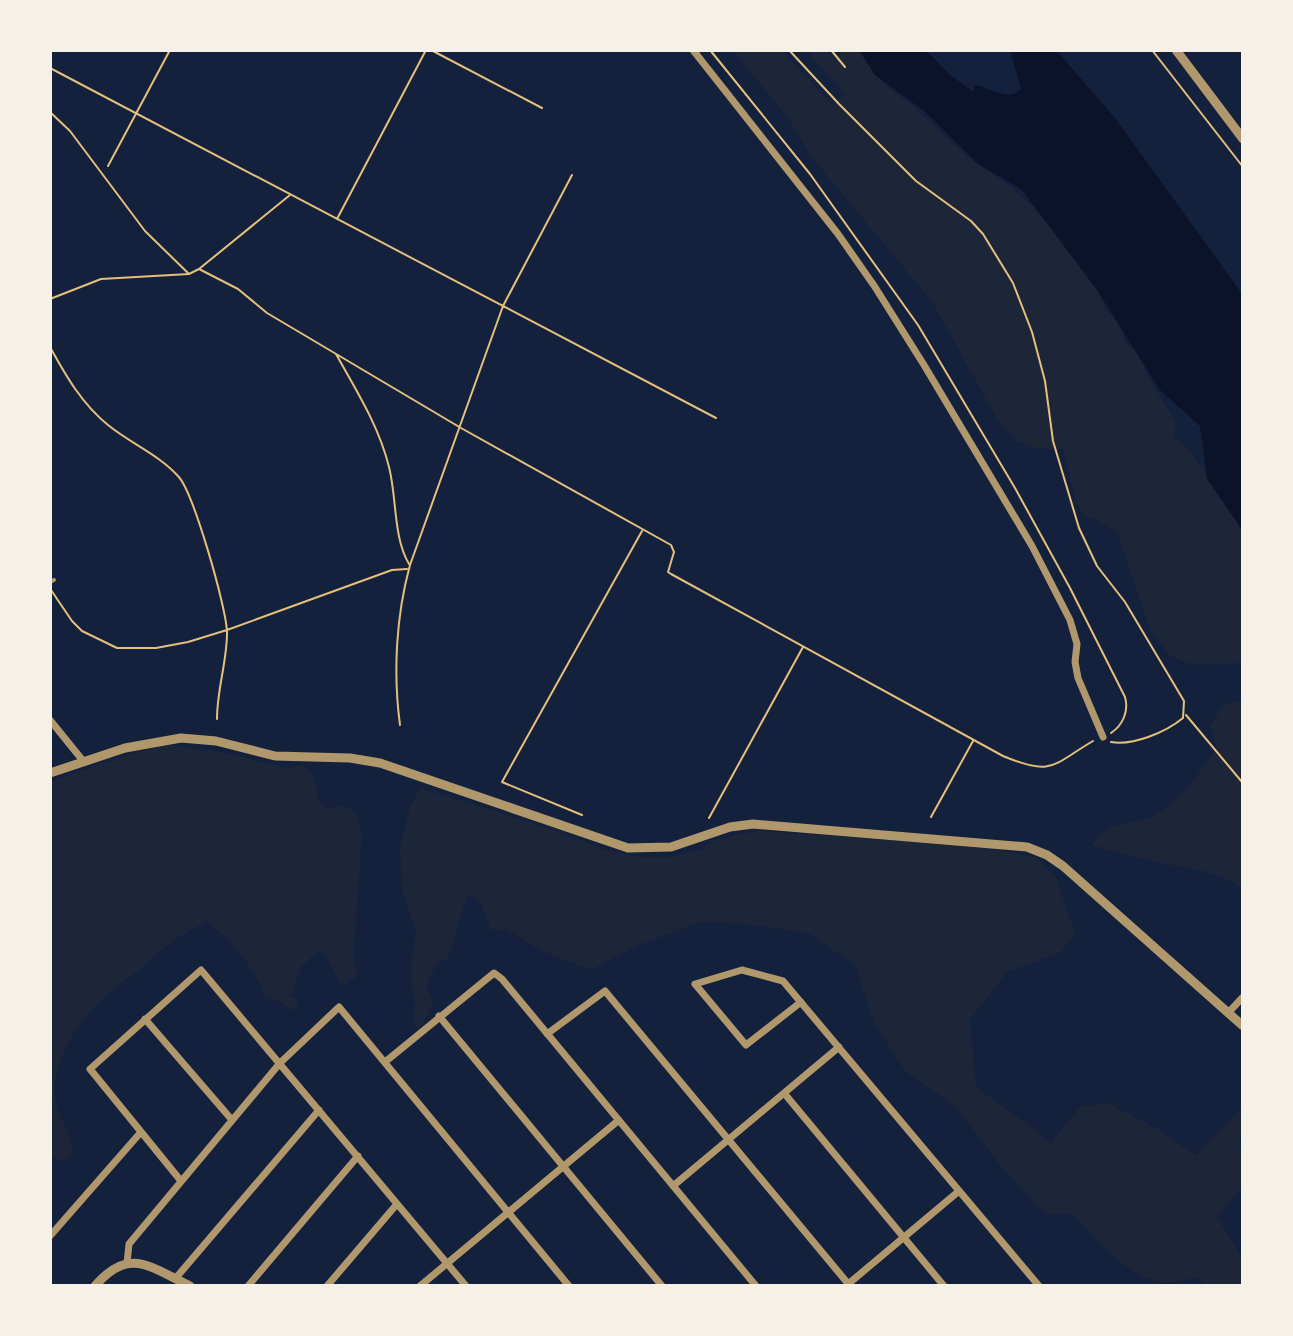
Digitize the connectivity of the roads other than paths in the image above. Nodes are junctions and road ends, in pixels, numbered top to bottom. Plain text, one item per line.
1 (693, 50) edge
2 (1176, 50) edge
3 (1243, 139) edge
4 (50, 720) edge
5 (1103, 737) road end
6 (84, 762) junction
7 (50, 773) edge
8 (1243, 997) edge
9 (801, 1002) junction
10 (1228, 1013) junction
11 (439, 1016) junction
12 (145, 1019) junction
13 (1243, 1026) edge
14 (547, 1034) junction
15 (839, 1047) junction
16 (385, 1062) junction
17 (280, 1063) junction
18 (784, 1093) junction
19 (319, 1110) junction
20 (232, 1120) junction
21 (619, 1120) junction
22 (141, 1132) junction
23 (729, 1140) junction
24 (358, 1156) junction
25 (563, 1167) junction
26 (181, 1181) junction
27 (673, 1186) junction
28 (959, 1191) junction
29 (397, 1204) junction
30 (509, 1212) junction
31 (50, 1236) edge
32 (904, 1237) junction
33 (127, 1263) junction
34 (447, 1263) junction
35 (175, 1279) junction
36 (848, 1285) edge
37 (95, 1286) edge
38 (190, 1286) edge
39 (248, 1286) edge
40 (327, 1286) edge
41 (420, 1286) edge
42 (466, 1286) edge
43 (569, 1286) edge
44 (662, 1286) edge
45 (756, 1286) edge
46 (944, 1286) edge
47 (1039, 1286) edge

1 - 5 street
2 - 3 street
4 - 6 street
6 - 7 street
6 - 10 street
8 - 10 street
9 - 9 street
9 - 15 street
10 - 13 street
11 - 14 street
11 - 16 street
11 - 25 street
12 - 17 street
12 - 20 street
12 - 22 street
14 - 21 street
14 - 23 street
15 - 18 street
15 - 28 street
16 - 17 street
16 - 30 street
17 - 19 street
17 - 20 street
18 - 23 street
18 - 32 street
19 - 24 street
19 - 35 street
20 - 26 street
21 - 25 street
21 - 27 street
22 - 26 street
22 - 31 street
23 - 27 street
23 - 36 street
24 - 29 street
24 - 39 street
25 - 30 street
25 - 44 street
26 - 33 street
27 - 45 street
28 - 32 street
28 - 47 street
29 - 34 street
29 - 40 street
30 - 34 street
30 - 43 street
32 - 36 street
32 - 46 street
33 - 35 street
33 - 37 street
34 - 41 street
34 - 42 street
35 - 38 street

